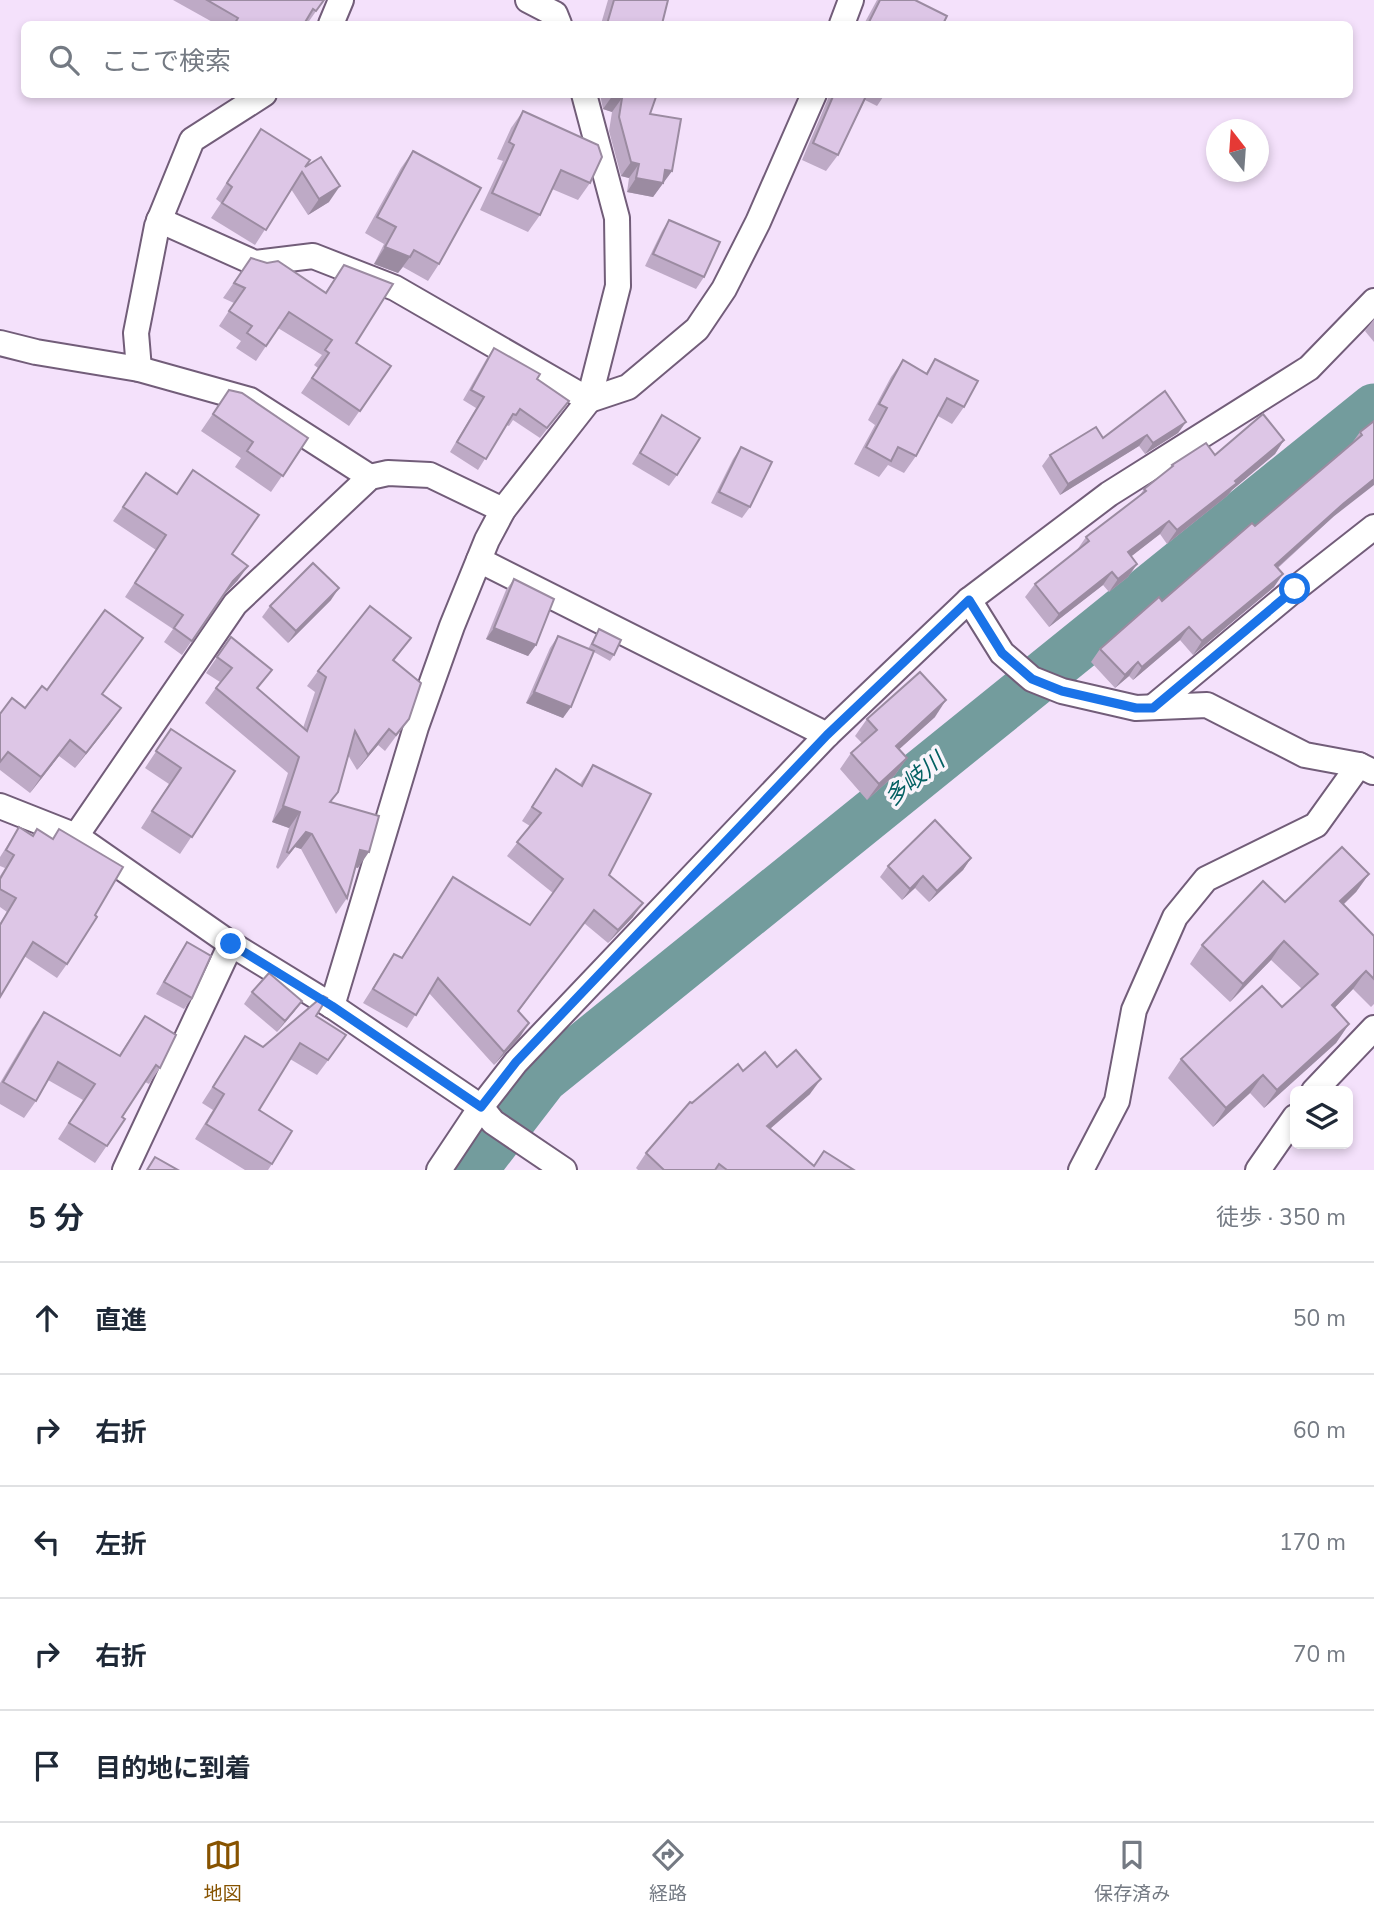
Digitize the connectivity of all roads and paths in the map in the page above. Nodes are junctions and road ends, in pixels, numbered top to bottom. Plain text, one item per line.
1 (341, 0) edge
2 (528, 0) edge
3 (851, 0) edge
4 (332, 21) edge
5 (558, 21) edge
6 (843, 21) edge
7 (258, 98) edge
8 (585, 98) edge
9 (812, 98) edge
10 (159, 220) junction
11 (1374, 301) edge
12 (0, 343) edge
13 (139, 369) junction
14 (589, 400) junction
15 (370, 477) junction
16 (503, 510) junction
17 (1374, 527) edge
18 (479, 560) junction
19 (969, 600) junction
20 (1153, 708) junction
21 (827, 735) junction
22 (1367, 769) edge
23 (0, 806) edge
24 (76, 836) junction
25 (231, 944) junction
26 (332, 1006) junction
27 (1374, 1028) edge
28 (1319, 1086) edge
29 (481, 1107) junction
30 (1290, 1124) edge
31 (125, 1170) edge
32 (439, 1170) edge
33 (564, 1170) edge
34 (1081, 1170) edge
35 (1258, 1170) edge

1 - 4 street
2 - 5 street
3 - 6 street
7 - 10 street
8 - 14 street
9 - 14 street
10 - 13 street
10 - 14 street
11 - 19 street
12 - 13 street
13 - 15 street
14 - 16 street
15 - 16 street
15 - 24 street
16 - 18 street
17 - 20 street
18 - 21 street
18 - 26 street
19 - 20 street
19 - 21 street
20 - 22 street
21 - 29 street
22 - 34 street
23 - 24 street
24 - 25 street
25 - 26 street
25 - 31 street
26 - 29 street
27 - 28 street
29 - 32 street
29 - 33 street
30 - 35 street

